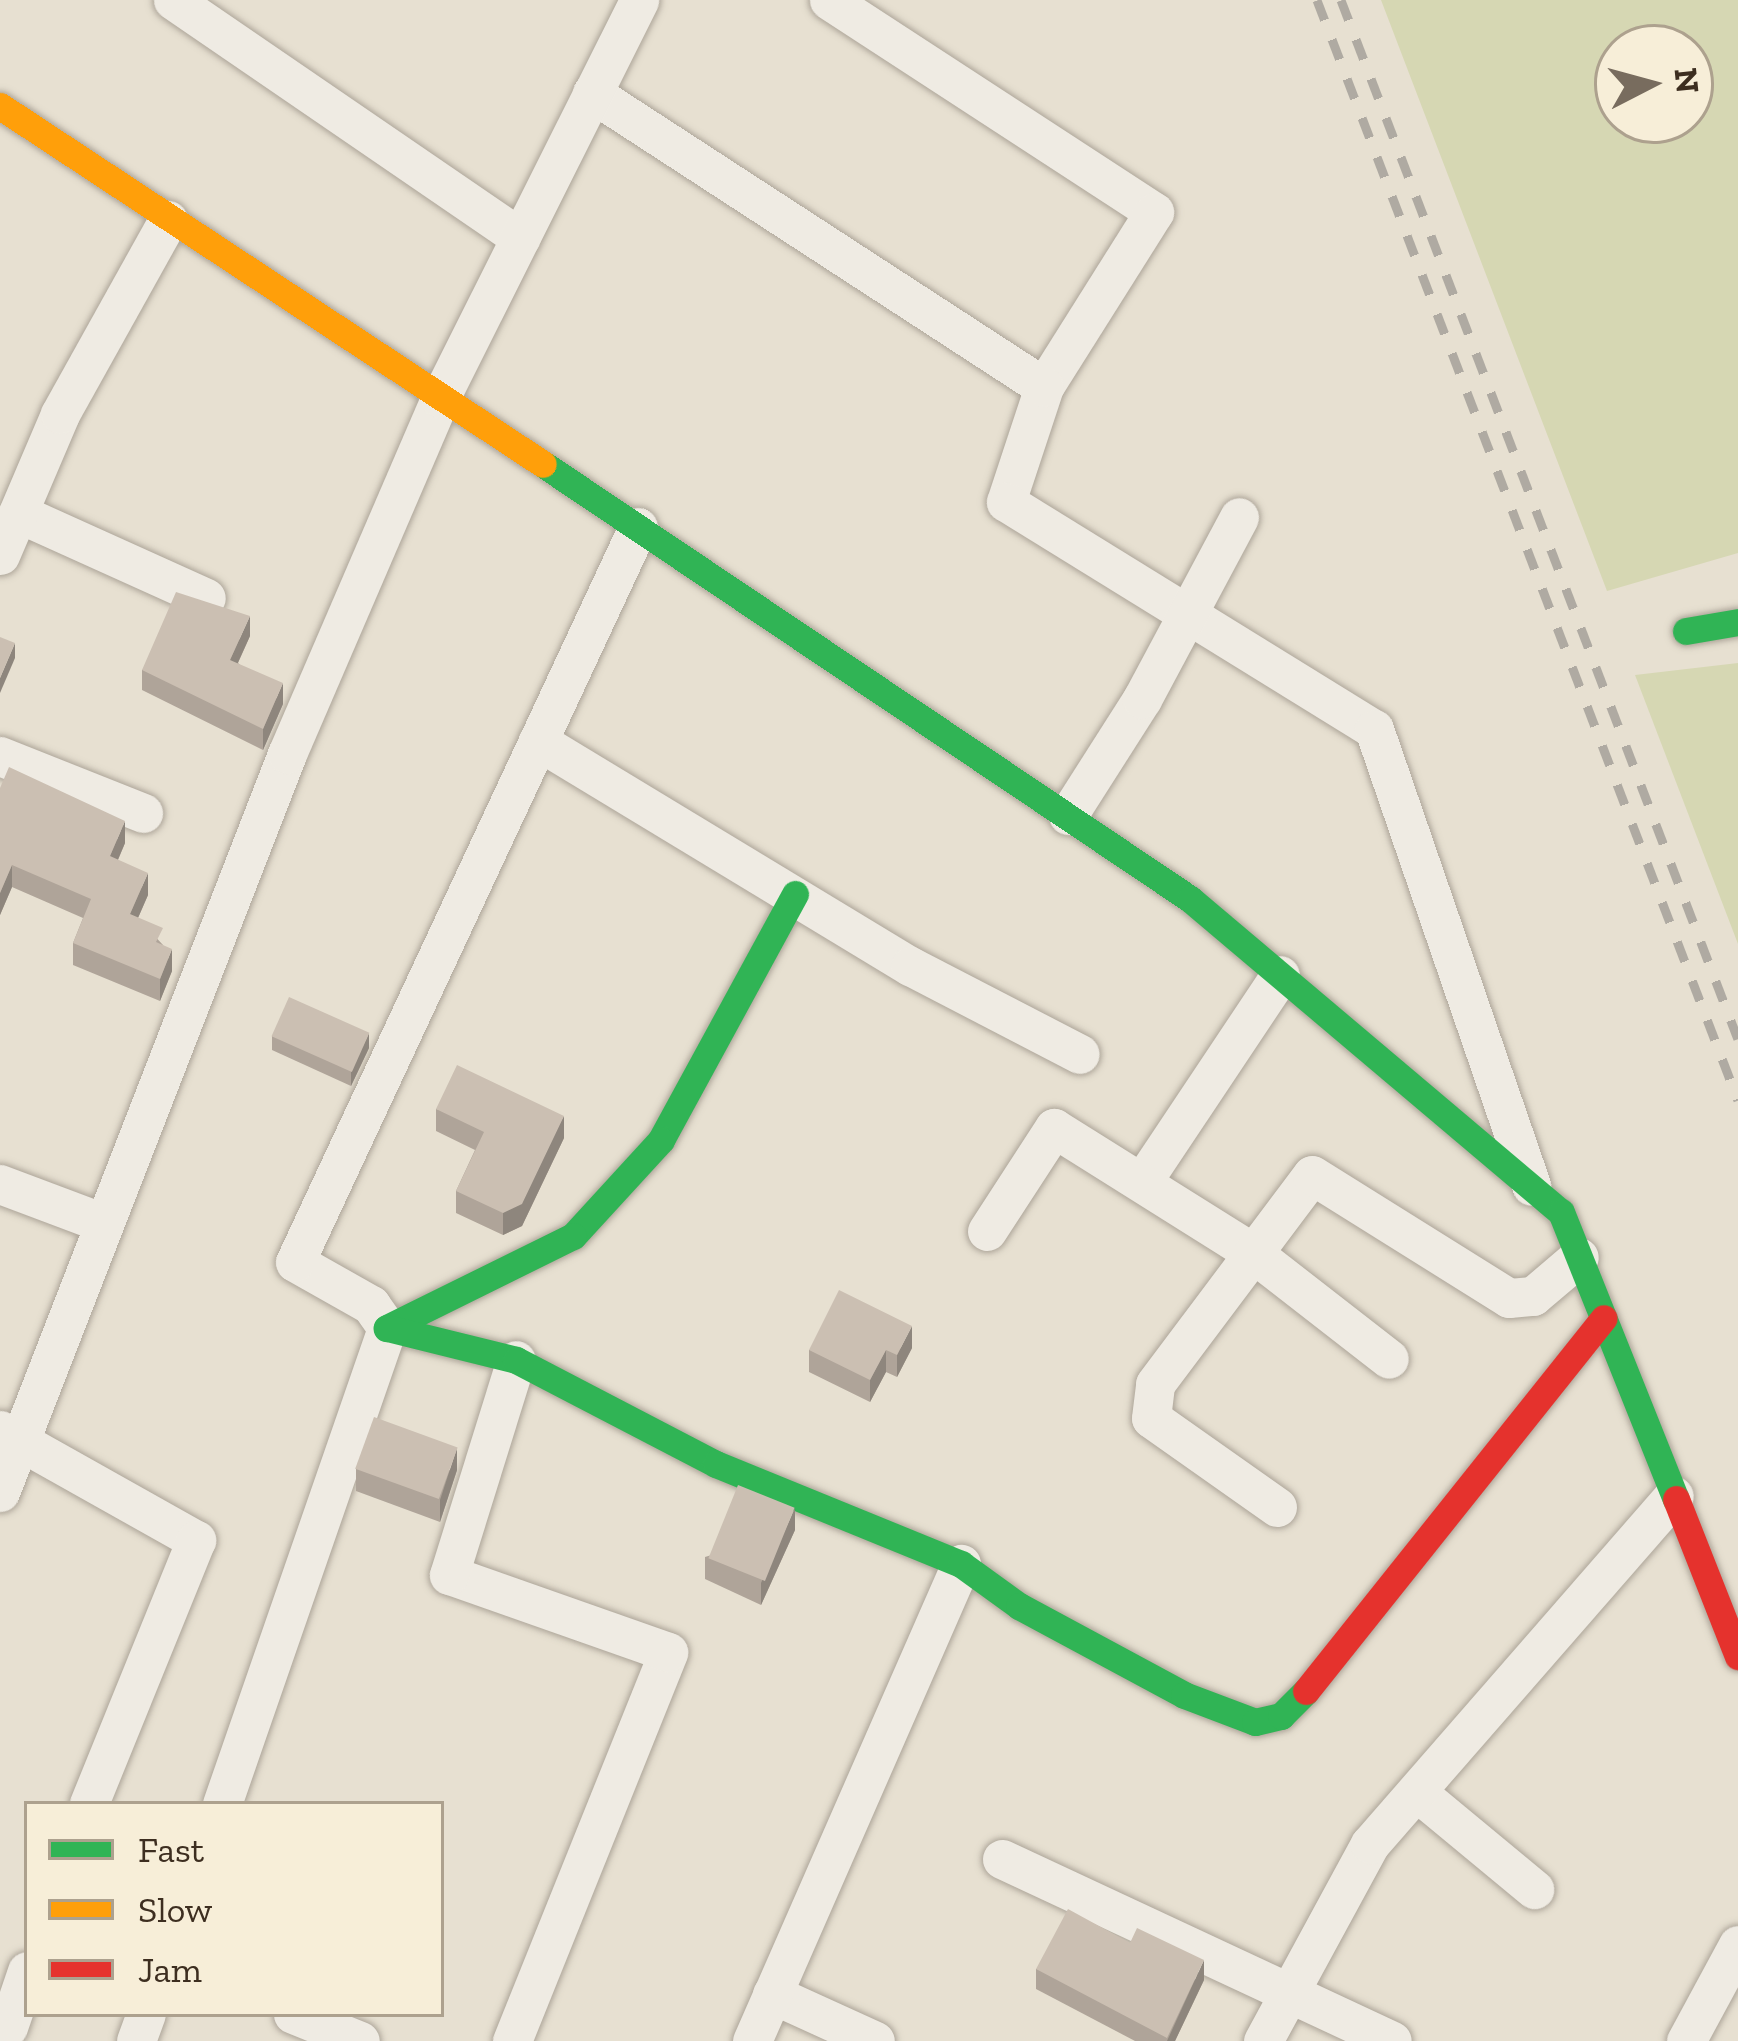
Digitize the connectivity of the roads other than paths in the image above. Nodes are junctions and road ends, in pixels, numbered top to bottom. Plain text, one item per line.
1 (173, 0) edge
2 (829, 0) edge
3 (624, 6) edge
4 (592, 94) junction
5 (0, 106) edge
6 (168, 220) junction
7 (520, 238) junction
8 (1044, 387) junction
9 (440, 398) junction
10 (18, 513) junction
11 (1239, 517) dead end
12 (638, 527) junction
13 (0, 555) edge
14 (206, 598) edge
15 (1183, 615) junction
16 (1738, 622) edge
17 (1686, 631) dead end
18 (538, 741) junction
19 (0, 756) edge
20 (143, 813) dead end
21 (1068, 815) junction
22 (795, 894) junction
23 (1280, 975) junction
24 (1080, 1054) dead end
25 (1144, 1179) junction
26 (0, 1184) edge
27 (1531, 1186) junction
28 (104, 1223) junction
29 (987, 1231) dead end
30 (1253, 1253) junction
31 (1579, 1257) junction
32 (1604, 1318) junction
33 (387, 1328) junction
34 (1389, 1359) dead end
35 (516, 1360) junction
36 (10, 1433) edge
37 (0, 1492) edge
38 (1674, 1496) junction
39 (1277, 1507) dead end
40 (961, 1564) junction
41 (1738, 1656) edge
42 (1418, 1793) junction
43 (90, 1801) edge
44 (222, 1801) edge
45 (1002, 1859) dead end
46 (1534, 1889) dead end
47 (1732, 1970) edge
48 (24, 1978) edge
49 (1286, 1990) junction
50 (772, 1994) junction
51 (300, 2017) edge
52 (5, 2031) edge
53 (360, 2041) edge
54 (512, 2041) edge
55 (752, 2041) edge
56 (875, 2041) edge
57 (1263, 2041) edge
58 (1393, 2041) edge
59 (1686, 2041) edge

1 - 7 street
2 - 8 street
3 - 4 street
4 - 7 street
4 - 8 street
5 - 6 street
6 - 9 street
6 - 10 street
7 - 9 street
8 - 15 street
9 - 12 street
9 - 28 street
10 - 13 street
10 - 14 street
11 - 15 street
12 - 18 street
12 - 21 street
15 - 21 street
15 - 27 street
16 - 17 street
18 - 22 street
18 - 33 street
19 - 20 street
21 - 23 street
22 - 24 street
22 - 33 street
23 - 25 street
23 - 27 street
25 - 29 street
25 - 30 street
26 - 28 street
27 - 31 street
28 - 36 street
30 - 31 street
30 - 34 street
30 - 39 street
31 - 32 street
32 - 38 street
32 - 40 street
33 - 35 street
33 - 44 street
35 - 40 street
35 - 54 street
36 - 37 street
36 - 43 street
38 - 41 street
38 - 42 street
40 - 50 street
42 - 46 street
42 - 49 street
45 - 49 street
47 - 59 street
48 - 52 street
49 - 57 street
49 - 58 street
50 - 55 street
50 - 56 street
51 - 53 street

